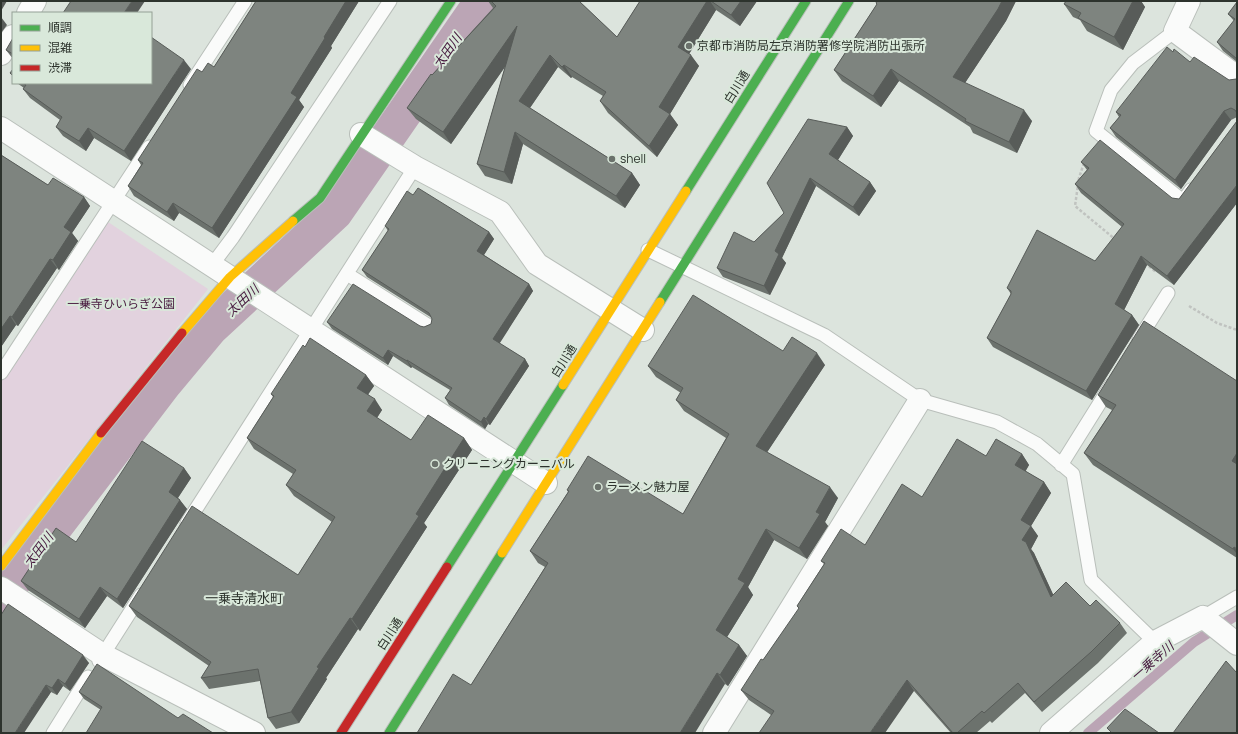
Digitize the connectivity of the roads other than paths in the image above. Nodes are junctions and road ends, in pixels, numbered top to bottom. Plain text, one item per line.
1 (36, 1) edge
2 (245, 1) edge
3 (390, 1) edge
4 (451, 1) edge
5 (806, 1) edge
6 (849, 1) edge
7 (1189, 1) edge
8 (29, 12) edge
9 (1175, 31) junction
10 (12, 38) edge
11 (1, 54) edge
12 (1237, 77) edge
13 (184, 94) edge
14 (1, 128) edge
15 (158, 134) edge
16 (361, 134) junction
17 (415, 167) junction
18 (1196, 182) edge
19 (114, 201) junction
20 (648, 250) junction
21 (212, 265) junction
22 (683, 266) junction
23 (347, 274) junction
24 (230, 277) junction
25 (1168, 293) road end
26 (611, 310) junction
27 (429, 326) edge
28 (311, 330) junction
29 (643, 330) junction
30 (1131, 352) edge
31 (1119, 372) edge
32 (1, 373) edge
33 (920, 400) junction
34 (515, 462) junction
35 (1061, 465) junction
36 (546, 483) junction
37 (179, 535) edge
38 (1, 566) edge
39 (150, 582) edge
40 (7, 592) edge
41 (1237, 597) edge
42 (1203, 617) junction
43 (1155, 642) junction
44 (1237, 644) edge
45 (103, 654) junction
46 (53, 733) edge
47 (254, 733) edge
48 (341, 733) edge
49 (389, 733) edge
50 (714, 733) edge
51 (1051, 733) edge

1 - 8 street
2 - 13 lane
3 - 21 lane
4 - 16 street
5 - 20 street, 白川通
6 - 22 street
7 - 9 street
9 - 12 street
9 - 18 lane
10 - 11 street
14 - 19 street
15 - 19 lane
16 - 17 street
16 - 24 street
17 - 23 lane
17 - 26 street
19 - 21 street
19 - 32 lane
20 - 22 lane
20 - 26 street, 白川通
21 - 24 street
22 - 29 street
22 - 33 lane
23 - 27 lane
23 - 28 lane
24 - 28 street
24 - 38 street
25 - 30 lane
26 - 29 street
26 - 34 street, 白川通
28 - 34 street
28 - 37 lane
29 - 36 street
31 - 35 lane
33 - 35 lane
33 - 50 street
34 - 36 street
34 - 48 street, 白川通
35 - 43 lane
36 - 49 street
39 - 45 lane
40 - 45 street
41 - 42 lane
42 - 43 street
42 - 44 street
43 - 51 street
45 - 46 lane
45 - 47 street

